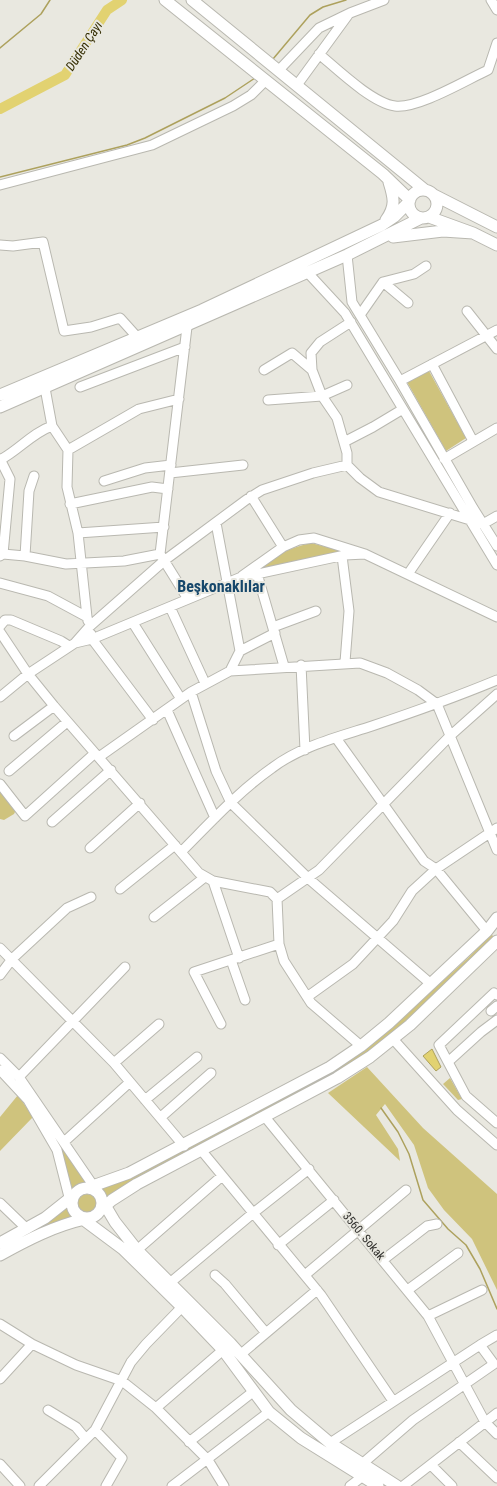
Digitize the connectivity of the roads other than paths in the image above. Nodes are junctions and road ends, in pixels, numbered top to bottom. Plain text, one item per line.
1 (165, 0) edge
2 (192, 0) edge
3 (384, 0) edge
4 (491, 0) edge
5 (497, 10) edge
6 (350, 13) junction
7 (497, 43) edge
8 (319, 54) junction
9 (279, 70) junction
10 (266, 80) junction
11 (297, 85) junction
12 (389, 181) junction
13 (0, 185) edge
14 (430, 192) junction
15 (409, 201) junction
16 (425, 217) junction
17 (382, 225) junction
18 (497, 227) edge
19 (473, 233) junction
20 (380, 239) junction
21 (0, 245) edge
22 (497, 245) edge
23 (347, 256) junction
24 (426, 266) dead end
25 (308, 273) junction
26 (383, 282) junction
27 (408, 303) dead end
28 (467, 311) dead end
29 (360, 315) junction
30 (351, 322) junction
31 (187, 327) junction
32 (497, 330) edge
33 (487, 336) junction
34 (138, 338) junction
35 (185, 347) junction
36 (497, 349) edge
37 (432, 364) junction
38 (264, 370) dead end
39 (312, 370) junction
40 (400, 381) junction
41 (347, 386) dead end
42 (80, 387) dead end
43 (45, 388) junction
44 (0, 395) edge
45 (322, 396) junction
46 (179, 399) junction
47 (268, 400) dead end
48 (0, 407) edge
49 (403, 409) junction
50 (52, 426) junction
51 (497, 428) edge
52 (473, 441) junction
53 (344, 442) junction
54 (68, 450) junction
55 (444, 459) junction
56 (0, 460) edge
57 (243, 465) dead end
58 (347, 465) junction
59 (170, 469) junction
60 (34, 476) dead end
61 (104, 481) dead end
62 (168, 490) junction
63 (251, 496) junction
64 (70, 504) junction
65 (450, 513) junction
66 (497, 516) edge
67 (470, 519) junction
68 (216, 523) junction
69 (483, 524) junction
70 (164, 526) junction
71 (78, 533) junction
72 (497, 546) edge
73 (283, 547) junction
74 (365, 554) junction
75 (2, 555) edge
76 (25, 556) junction
77 (342, 556) junction
78 (163, 557) junction
79 (82, 563) junction
80 (497, 565) edge
81 (256, 570) junction
82 (408, 574) junction
83 (227, 582) junction
84 (0, 583) edge
85 (188, 599) junction
86 (170, 607) junction
87 (316, 611) dead end
88 (87, 617) junction
89 (494, 617) edge
90 (133, 623) junction
91 (0, 626) edge
92 (90, 626) junction
93 (274, 630) junction
94 (0, 632) edge
95 (92, 639) junction
96 (72, 644) junction
97 (240, 651) junction
98 (345, 662) junction
99 (301, 665) junction
100 (284, 666) junction
101 (230, 671) junction
102 (28, 674) junction
103 (497, 680) edge
104 (205, 683) junction
105 (191, 692) junction
106 (497, 694) edge
107 (0, 697) edge
108 (181, 699) junction
109 (437, 704) junction
110 (54, 706) junction
111 (167, 710) junction
112 (153, 720) junction
113 (67, 722) junction
114 (14, 736) dead end
115 (450, 736) junction
116 (336, 738) junction
117 (305, 750) junction
118 (97, 755) junction
119 (111, 770) junction
120 (9, 771) dead end
121 (0, 784) edge
122 (140, 803) junction
123 (231, 803) junction
124 (383, 803) junction
125 (215, 818) junction
126 (52, 822) dead end
127 (493, 830) edge
128 (90, 848) dead end
129 (178, 849) junction
130 (497, 850) edge
131 (436, 869) junction
132 (209, 879) junction
133 (309, 879) junction
134 (120, 889) dead end
135 (91, 897) dead end
136 (277, 899) junction
137 (154, 917) dead end
138 (497, 918) edge
139 (487, 931) junction
140 (378, 938) junction
141 (497, 941) edge
142 (279, 944) junction
143 (0, 948) edge
144 (12, 959) junction
145 (235, 959) junction
146 (125, 967) dead end
147 (0, 975) edge
148 (431, 984) junction
149 (497, 995) edge
150 (307, 997) junction
151 (245, 1000) dead end
152 (73, 1020) junction
153 (497, 1020) edge
154 (159, 1024) dead end
155 (221, 1024) dead end
156 (393, 1039) junction
157 (361, 1046) junction
158 (197, 1057) dead end
159 (0, 1058) edge
160 (448, 1062) junction
161 (114, 1063) junction
162 (1, 1072) edge
163 (211, 1073) dead end
164 (19, 1077) junction
165 (130, 1082) junction
166 (145, 1100) junction
167 (161, 1117) junction
168 (265, 1117) junction
169 (497, 1123) edge
170 (64, 1142) junction
171 (497, 1145) edge
172 (184, 1146) junction
173 (201, 1150) junction
174 (310, 1169) junction
175 (222, 1176) junction
176 (406, 1190) dead end
177 (98, 1197) junction
178 (72, 1199) junction
179 (334, 1200) junction
180 (0, 1203) edge
181 (252, 1214) junction
182 (83, 1218) junction
183 (437, 1224) dead end
184 (27, 1229) junction
185 (358, 1230) junction
186 (0, 1243) edge
187 (278, 1245) junction
188 (137, 1250) junction
189 (458, 1253) dead end
190 (0, 1255) edge
191 (383, 1260) junction
192 (215, 1275) dead end
193 (305, 1275) junction
194 (171, 1282) junction
195 (409, 1289) junction
196 (317, 1290) junction
197 (482, 1290) dead end
198 (182, 1307) junction
199 (428, 1316) junction
200 (0, 1324) edge
201 (266, 1333) junction
202 (497, 1335) edge
203 (32, 1344) junction
204 (480, 1345) junction
205 (223, 1350) junction
206 (240, 1355) junction
207 (453, 1362) junction
208 (496, 1363) edge
209 (0, 1379) edge
210 (122, 1381) junction
211 (464, 1384) junction
212 (254, 1392) junction
213 (282, 1400) junction
214 (393, 1401) junction
215 (156, 1408) junction
216 (48, 1410) dead end
217 (269, 1412) junction
218 (497, 1413) edge
219 (485, 1422) junction
220 (95, 1430) junction
221 (497, 1434) edge
222 (86, 1439) junction
223 (189, 1442) junction
224 (459, 1442) junction
225 (330, 1443) junction
226 (208, 1460) junction
227 (0, 1464) edge
228 (362, 1464) junction
229 (431, 1465) junction
230 (363, 1476) junction
231 (497, 1478) edge
232 (109, 1485) edge
233 (20, 1486) edge
234 (39, 1486) edge
235 (172, 1486) edge
236 (224, 1486) edge
237 (350, 1486) edge
238 (378, 1486) edge
239 (397, 1486) edge
240 (403, 1486) edge
241 (452, 1486) edge

1 - 10 main road
2 - 9 main road
3 - 6 street
4 - 5 street
6 - 8 street
6 - 9 street
7 - 8 street
8 - 11 street
9 - 11 main road
10 - 12 main road
10 - 13 street
11 - 14 main road
12 - 15 main road
12 - 17 main road
14 - 15 main road
14 - 16 main road
14 - 18 main road
15 - 16 main road
15 - 17 main road
16 - 19 main road
16 - 20 main road
17 - 34 main road
19 - 20 main road
19 - 22 main road
20 - 23 main road
21 - 34 street
23 - 25 main road
23 - 29 street
24 - 26 street
25 - 30 street
25 - 31 main road
26 - 27 street
26 - 29 street
28 - 33 street
29 - 40 street
30 - 39 street
30 - 49 street
31 - 35 street
31 - 43 main road
32 - 33 street
33 - 36 street
33 - 37 street
34 - 44 main road
35 - 42 street
35 - 46 street
37 - 40 street
37 - 52 street
38 - 39 street
39 - 45 street
40 - 55 street
41 - 45 street
43 - 48 main road
43 - 50 street
45 - 47 street
45 - 53 street
46 - 54 street
46 - 59 street
49 - 53 street
49 - 67 street
50 - 54 street
50 - 56 street
51 - 52 street
52 - 55 street
53 - 58 street
54 - 64 street
55 - 69 street
56 - 75 street
57 - 59 street
58 - 63 street
58 - 65 street
59 - 61 street
59 - 62 street
60 - 76 street
62 - 64 street
62 - 70 street
63 - 68 street
63 - 73 street
64 - 71 street
65 - 67 street
65 - 82 street
66 - 69 street
67 - 69 street
67 - 80 street
68 - 78 street
68 - 83 street
69 - 72 street
70 - 71 street
70 - 78 street
71 - 79 street
73 - 74 street
73 - 81 street
74 - 77 street
74 - 82 street
75 - 76 street
76 - 79 street
77 - 81 street
77 - 98 street
78 - 79 street
78 - 85 street
78 - 92 street
79 - 88 street
81 - 83 street
81 - 93 street
82 - 89 street
83 - 85 street
83 - 97 street
84 - 88 street
85 - 86 street
86 - 90 street
86 - 104 street
87 - 93 street
88 - 92 street
90 - 95 street
90 - 108 street
91 - 96 street
92 - 95 street
92 - 96 street
93 - 97 street
93 - 100 street
94 - 102 street
95 - 96 street
95 - 112 street
96 - 102 street
97 - 101 street
98 - 99 street
98 - 109 street
99 - 100 street
99 - 117 street
100 - 101 street
101 - 104 street
102 - 107 street
102 - 110 street
103 - 109 street
104 - 105 street
105 - 108 street
105 - 123 street
106 - 115 street
108 - 111 street
109 - 115 street
109 - 116 street
110 - 113 street
110 - 114 street
111 - 112 street
111 - 125 street
112 - 118 street
113 - 118 street
113 - 120 street
115 - 124 street
115 - 127 street
116 - 117 street
116 - 124 street
117 - 123 street
118 - 119 street
118 - 121 street
119 - 122 street
119 - 126 street
122 - 128 street
122 - 129 street
123 - 125 street
123 - 133 street
124 - 131 street
124 - 133 street
125 - 129 street
127 - 130 street
127 - 131 street
129 - 132 street
129 - 134 street
131 - 139 street
131 - 140 street
132 - 136 street
132 - 137 street
132 - 145 street
133 - 136 street
133 - 140 street
135 - 144 street
136 - 142 street
138 - 139 main road
139 - 148 main road
140 - 148 street
140 - 150 street
141 - 156 main road
142 - 145 street
142 - 150 street
143 - 144 street
144 - 147 street
144 - 152 street
145 - 151 street
145 - 155 street
146 - 152 street
148 - 157 main road
149 - 160 street
150 - 157 street
152 - 161 street
152 - 164 street
153 - 160 street
154 - 161 street
156 - 168 main road
156 - 171 street
157 - 172 main road
158 - 166 street
159 - 164 street
160 - 169 street
161 - 165 street
162 - 178 street
163 - 167 street
164 - 170 street
165 - 166 street
165 - 170 street
166 - 167 street
167 - 172 street
168 - 173 main road
168 - 174 street, 3560. Sokak
170 - 177 street
172 - 177 main road
173 - 175 street
173 - 177 main road
174 - 179 street, 3560. Sokak
174 - 181 street
175 - 181 street
175 - 188 street
176 - 185 street
177 - 178 main road
177 - 182 main road
177 - 188 main road
178 - 182 main road
178 - 184 main road
179 - 185 street, 3560. Sokak
179 - 187 street
180 - 184 street
181 - 187 street
181 - 194 street
182 - 190 main road
182 - 198 main road
183 - 191 street
184 - 186 main road
185 - 191 street, 3560. Sokak
185 - 193 street
187 - 193 street
188 - 194 main road
189 - 195 street
191 - 195 street, 3560. Sokak
192 - 201 street
193 - 196 street
194 - 206 main road
195 - 199 street, 3560. Sokak
196 - 201 street
196 - 214 street
197 - 199 street
198 - 205 main road
198 - 210 street
199 - 207 street, 3560. Sokak
200 - 203 street
201 - 206 street
202 - 204 street
203 - 209 street
203 - 210 street
204 - 207 street
204 - 208 street
205 - 212 main road
205 - 215 street
206 - 213 main road
207 - 211 street, 3560. Sokak
207 - 214 street
208 - 211 street
210 - 215 street
210 - 220 street
211 - 219 street, 3560. Sokak
211 - 228 street
212 - 217 main road
212 - 223 street
213 - 217 main road
213 - 225 main road
214 - 225 street
215 - 223 street
216 - 222 street
217 - 226 street
217 - 230 main road
218 - 219 street
219 - 221 street, 3560. Sokak
219 - 224 street
220 - 222 street
220 - 232 street
222 - 234 street
223 - 226 street
224 - 229 street
224 - 231 street
225 - 228 main road
226 - 235 street
226 - 236 street
227 - 233 street
228 - 239 main road
229 - 240 street
229 - 241 street
230 - 237 street
230 - 238 main road

